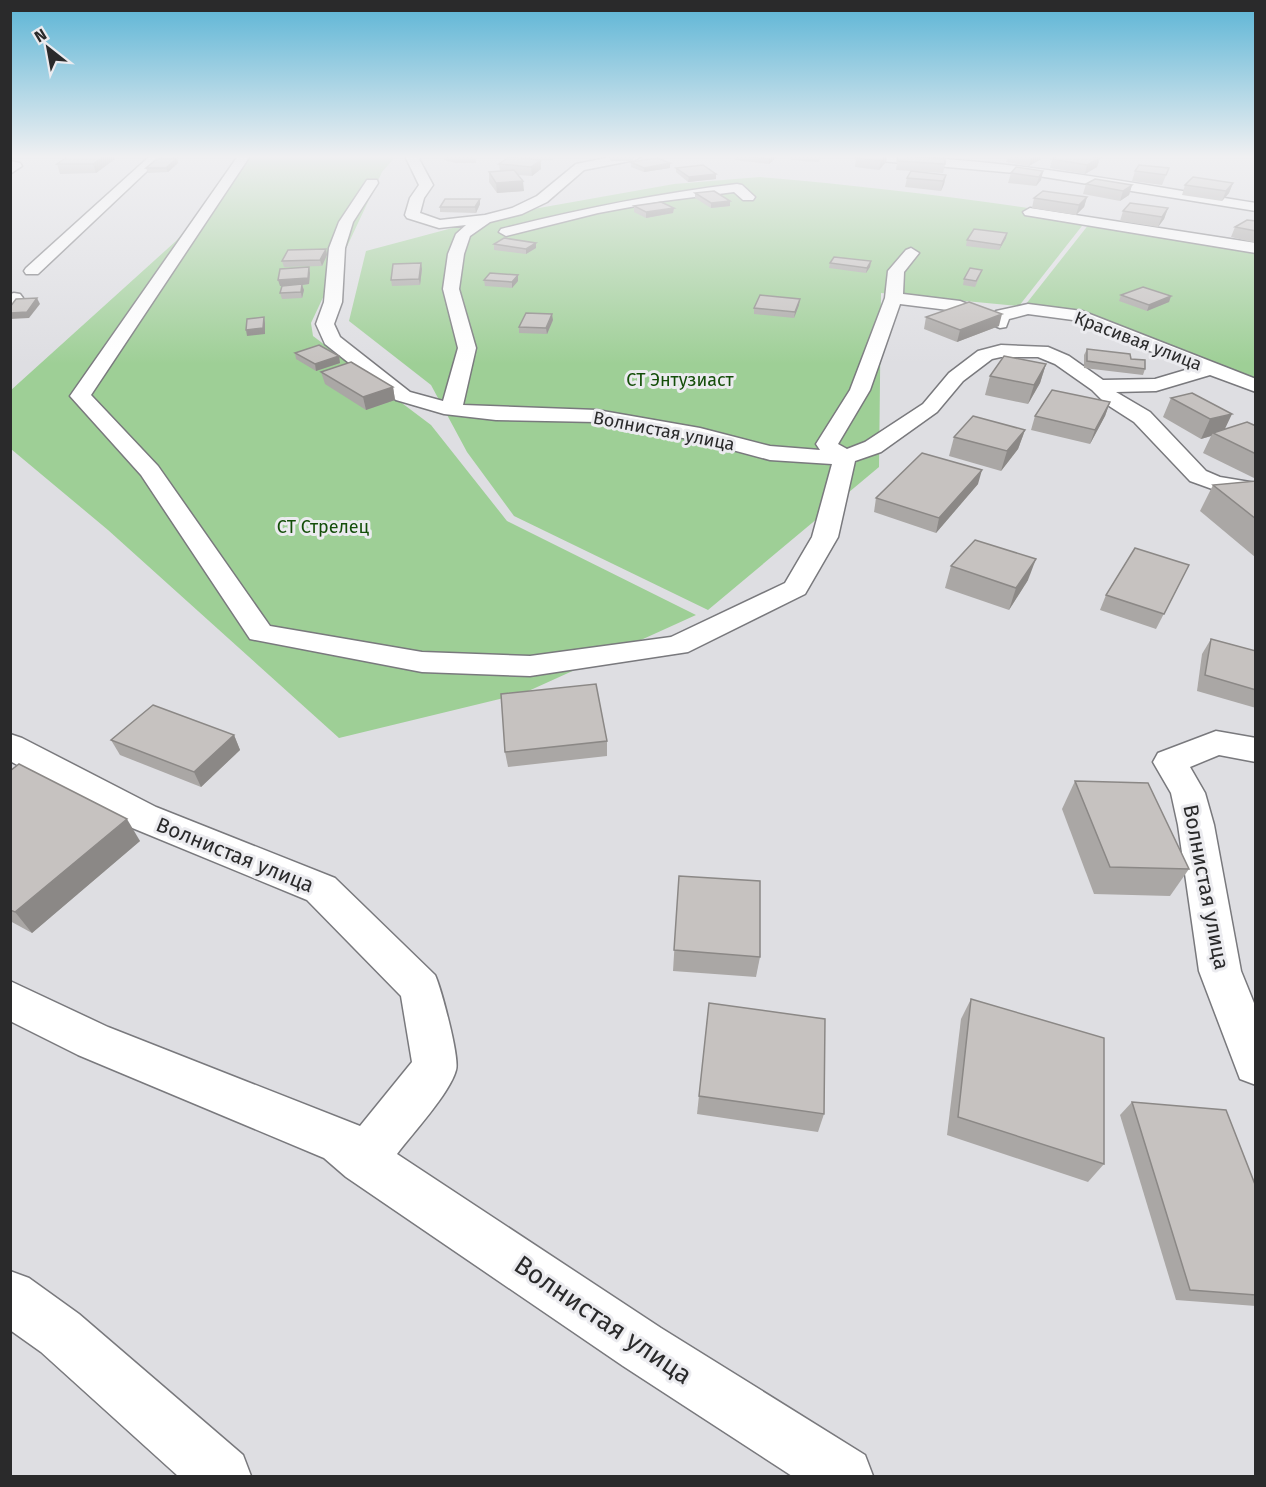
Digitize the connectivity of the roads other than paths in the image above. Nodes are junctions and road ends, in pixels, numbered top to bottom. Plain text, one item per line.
1 (82, 225) edge
2 (197, 225) edge
3 (345, 225) edge
4 (476, 225) edge
5 (485, 225) edge
6 (532, 225) edge
7 (1114, 225) edge
8 (1256, 248) edge
9 (911, 253) dead end
10 (32, 271) dead end
11 (894, 298) junction
12 (999, 321) junction
13 (1041, 351) junction
14 (1210, 368) junction
15 (1098, 386) junction
16 (1256, 386) edge
17 (451, 410) junction
18 (845, 457) junction
19 (1256, 490) edge
20 (10, 746) edge
21 (1256, 750) edge
22 (10, 1000) edge
23 (1256, 1064) edge
24 (363, 1160) junction
25 (10, 1297) edge
26 (222, 1476) edge
27 (844, 1476) edge

1 - 10 street
2 - 18 street
3 - 17 street, Волнистая улица
4 - 17 street
5 - 6 street
7 - 8 street
9 - 11 street
11 - 12 street, Волнистая улица
11 - 18 street
12 - 13 street, Волнистая улица
12 - 14 street, Красивая улица
13 - 15 street, Волнистая улица
13 - 18 street, Волнистая улица
14 - 15 street, Красивая улица
14 - 16 street, Красивая улица
15 - 19 street, Волнистая улица
17 - 18 street, Волнистая улица
20 - 24 street, Волнистая улица
21 - 23 street, Волнистая улица
22 - 24 street, Волнистая улица
24 - 27 street, Волнистая улица
25 - 26 street

